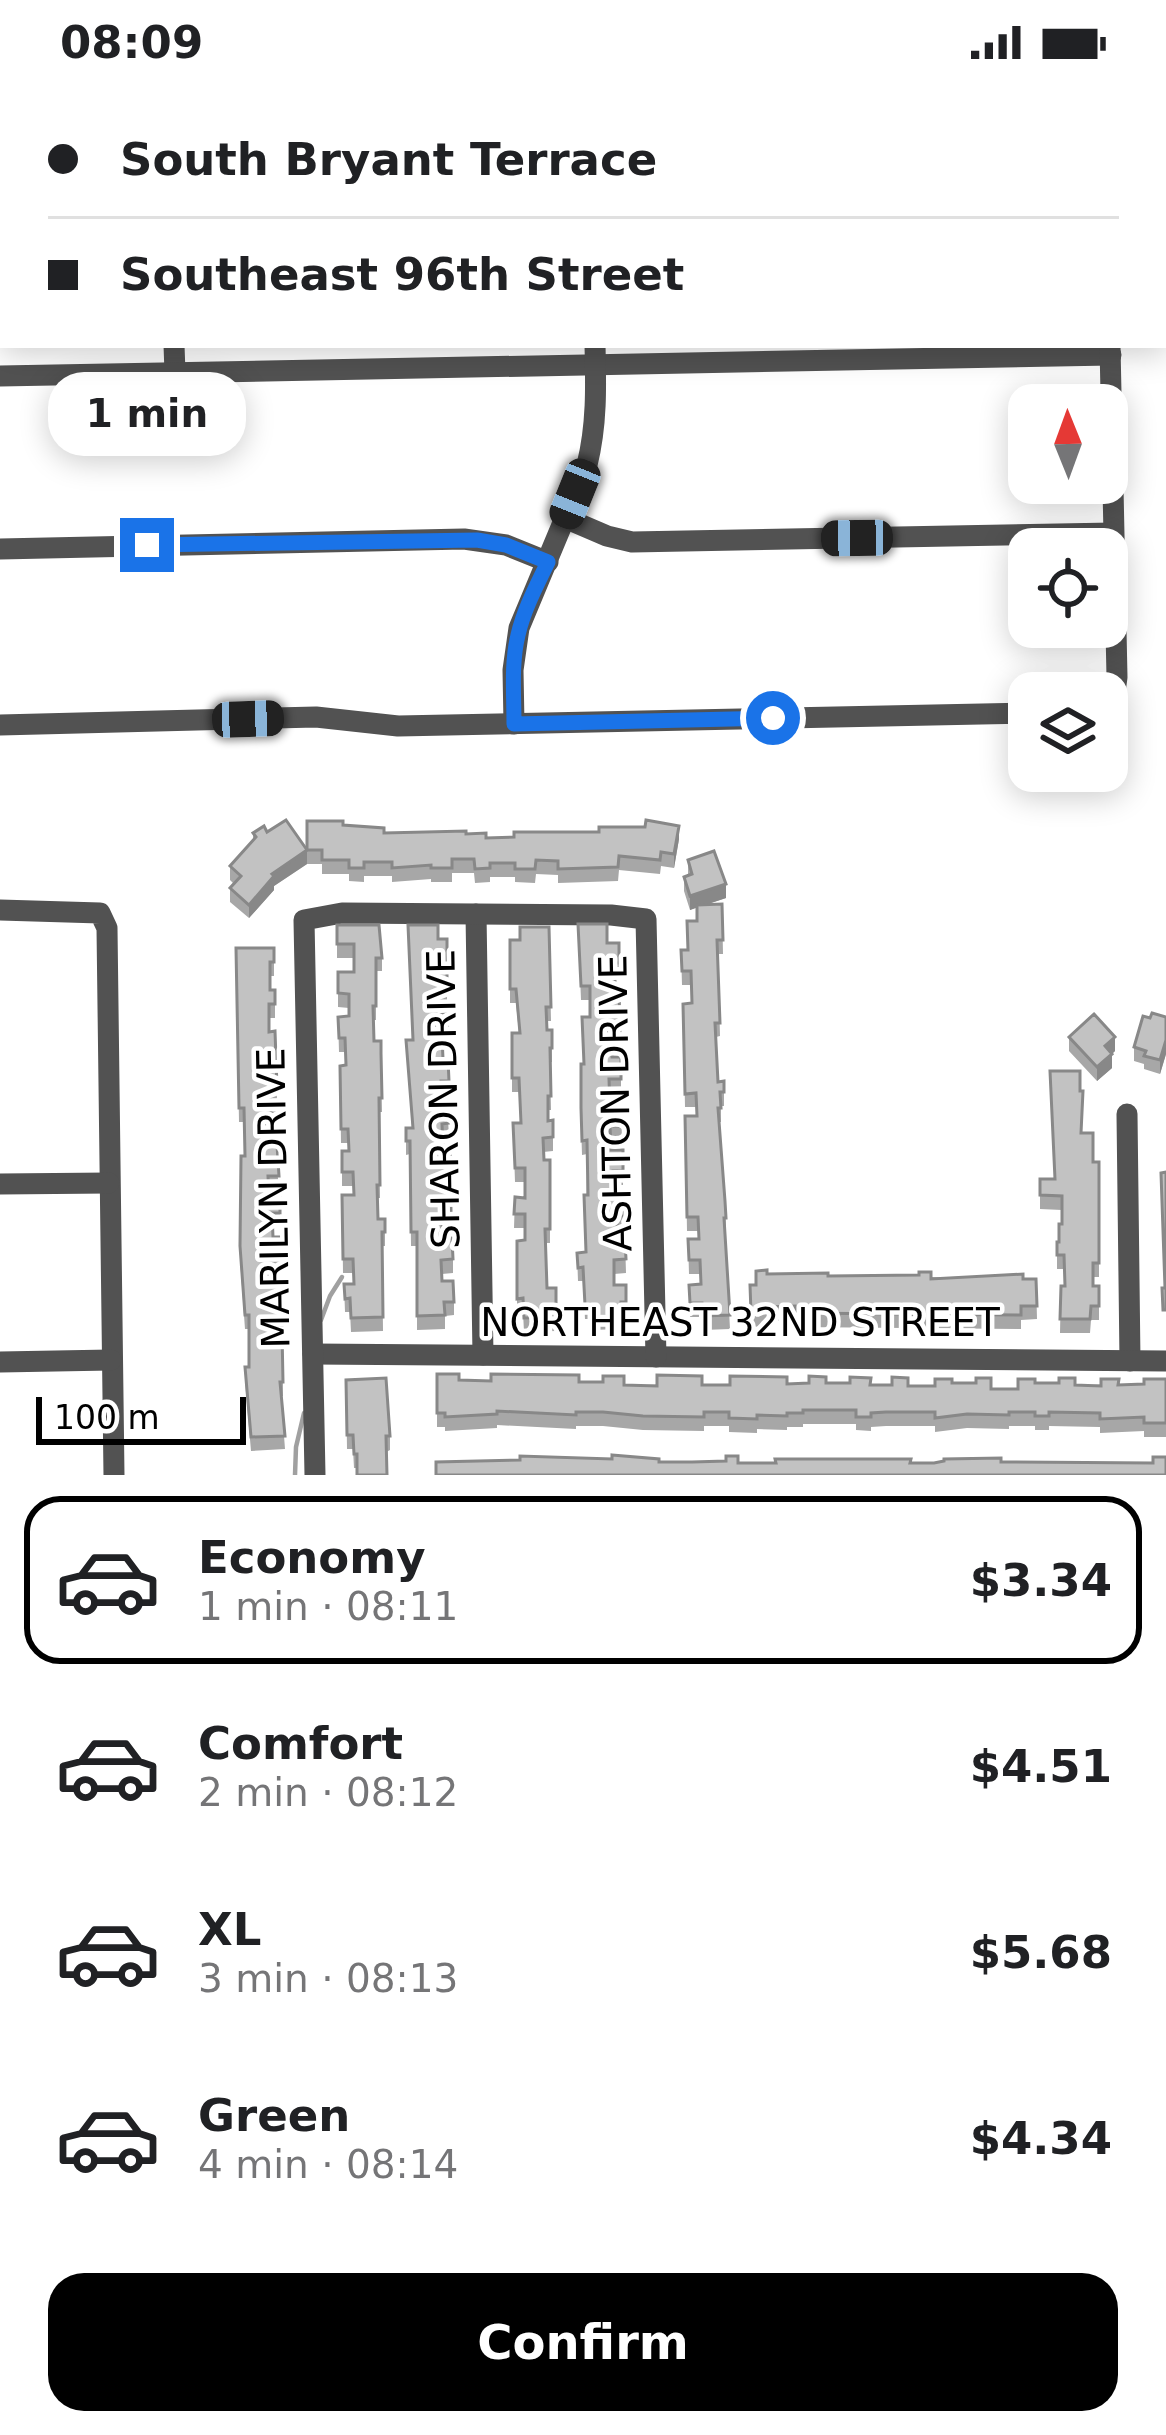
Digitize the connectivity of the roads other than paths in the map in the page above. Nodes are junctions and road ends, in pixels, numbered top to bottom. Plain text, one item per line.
1 (174, 348) edge
2 (1111, 350) edge
3 (595, 355) edge
4 (175, 373) junction
5 (0, 376) edge
6 (565, 518) junction
7 (1113, 528) edge
8 (1008, 535) edge
9 (0, 549) edge
10 (548, 562) junction
11 (1008, 713) edge
12 (0, 724) edge
13 (514, 724) junction
14 (0, 910) edge
15 (476, 914) junction
16 (1127, 1114) dead end
17 (109, 1183) junction
18 (0, 1184) edge
19 (313, 1354) junction
20 (483, 1355) junction
21 (656, 1357) junction
22 (111, 1360) junction
23 (1130, 1361) junction
24 (1166, 1361) edge
25 (0, 1362) edge
26 (114, 1475) edge
27 (315, 1475) edge

1 - 4 street
2 - 3 street
2 - 7 street
3 - 4 street
3 - 6 street
4 - 5 street
6 - 8 street
6 - 10 street
9 - 10 street
10 - 13 street
11 - 13 street
12 - 13 street
14 - 17 street
15 - 19 street, MARILYN DRIVE
15 - 20 street, SHARON DRIVE
15 - 21 street, ASHTON DRIVE
16 - 23 street
17 - 18 street
17 - 22 street
19 - 20 street, NORTHEAST 32ND STREET
19 - 27 street, MARILYN DRIVE
20 - 21 street, NORTHEAST 32ND STREET
21 - 23 street, NORTHEAST 32ND STREET
22 - 25 street
22 - 26 street
23 - 24 street, NORTHEAST 32ND STREET

